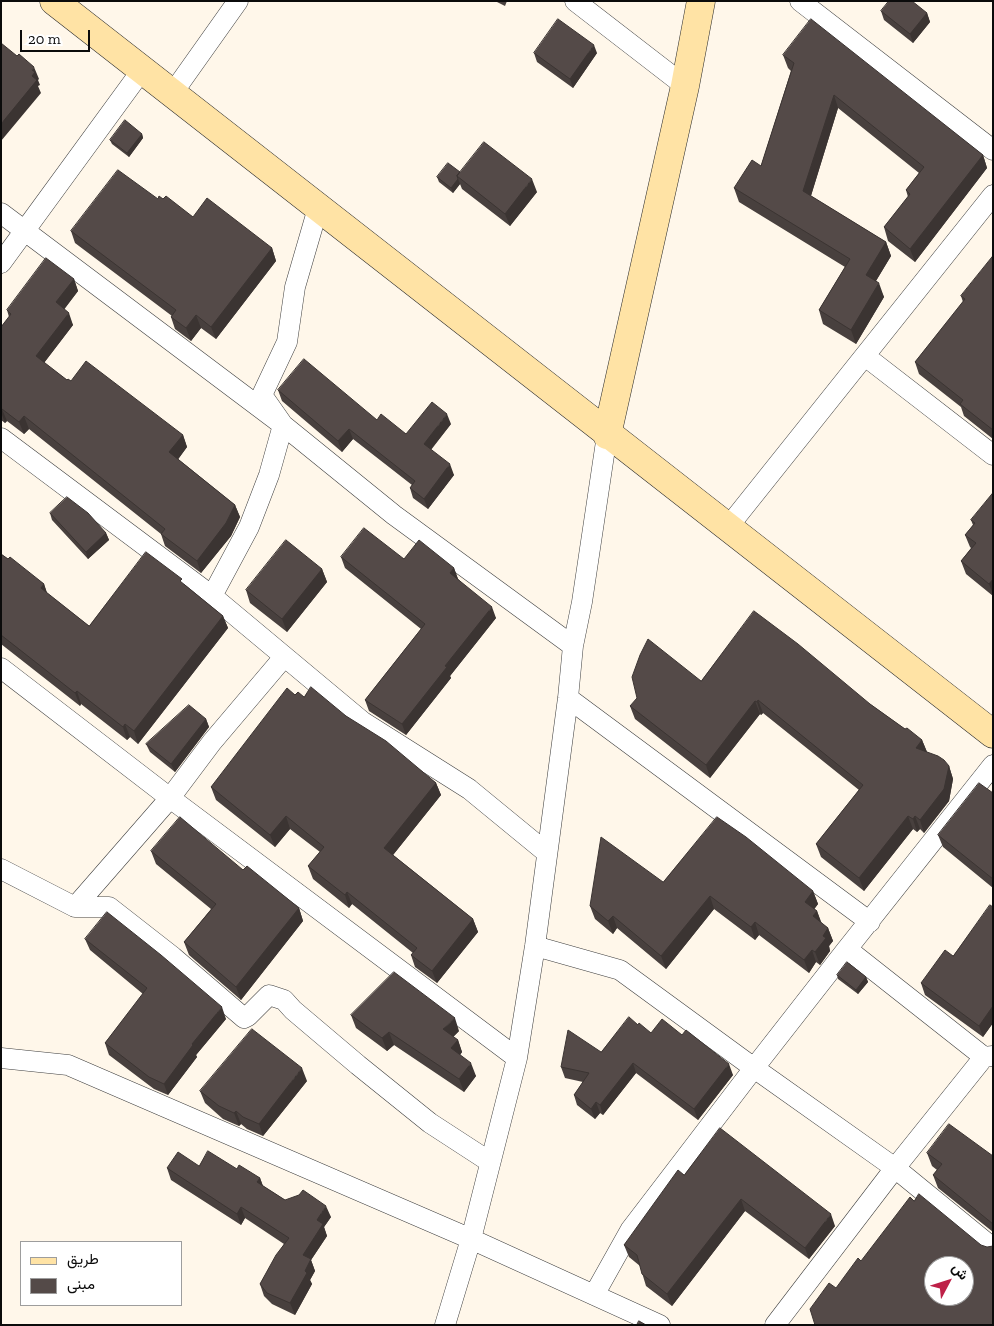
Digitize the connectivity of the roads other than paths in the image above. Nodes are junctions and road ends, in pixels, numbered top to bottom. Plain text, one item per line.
1 (54, 1) edge
2 (238, 1) edge
3 (575, 1) edge
4 (702, 1) edge
5 (800, 1) edge
6 (142, 70) junction
7 (685, 86) junction
8 (172, 94) junction
9 (993, 150) edge
10 (318, 208) junction
11 (989, 208) edge
12 (1, 213) edge
13 (24, 231) junction
14 (1, 264) edge
15 (866, 356) junction
16 (283, 425) junction
17 (607, 435) junction
18 (1, 438) edge
19 (993, 455) edge
20 (728, 527) junction
21 (212, 596) junction
22 (573, 646) junction
23 (284, 656) junction
24 (1, 668) edge
25 (568, 698) junction
26 (993, 734) edge
27 (993, 766) edge
28 (170, 798) junction
29 (547, 854) junction
30 (1, 868) edge
31 (75, 907) junction
32 (870, 922) junction
33 (535, 946) junction
34 (847, 950) junction
35 (988, 1057) edge
36 (1, 1058) edge
37 (517, 1058) junction
38 (754, 1068) junction
39 (490, 1162) junction
40 (894, 1168) junction
41 (471, 1239) junction
42 (993, 1248) edge
43 (594, 1295) junction
44 (445, 1325) edge
45 (660, 1325) edge
46 (775, 1325) edge

1 - 6 street
2 - 8 street
3 - 7 street
4 - 7 street
5 - 9 street
6 - 8 street
6 - 13 street
7 - 17 street
8 - 10 street
10 - 16 street
10 - 17 street
11 - 15 street
12 - 13 street
13 - 14 street
13 - 16 street
15 - 19 street
15 - 20 street
16 - 21 street
16 - 22 street
17 - 20 street
17 - 22 street
18 - 21 street
20 - 26 street
21 - 23 street
22 - 25 street
23 - 28 street
23 - 29 street
24 - 28 street
25 - 29 street
25 - 32 street
27 - 32 street
28 - 31 street
28 - 37 street
29 - 33 street
30 - 31 street
31 - 39 street
32 - 34 street
33 - 37 street
33 - 38 street
34 - 35 street
34 - 38 street
35 - 40 street
36 - 41 street
37 - 39 street
38 - 40 street
38 - 43 street
39 - 41 street
40 - 42 street
40 - 46 street
41 - 43 street
41 - 44 street
43 - 45 street

